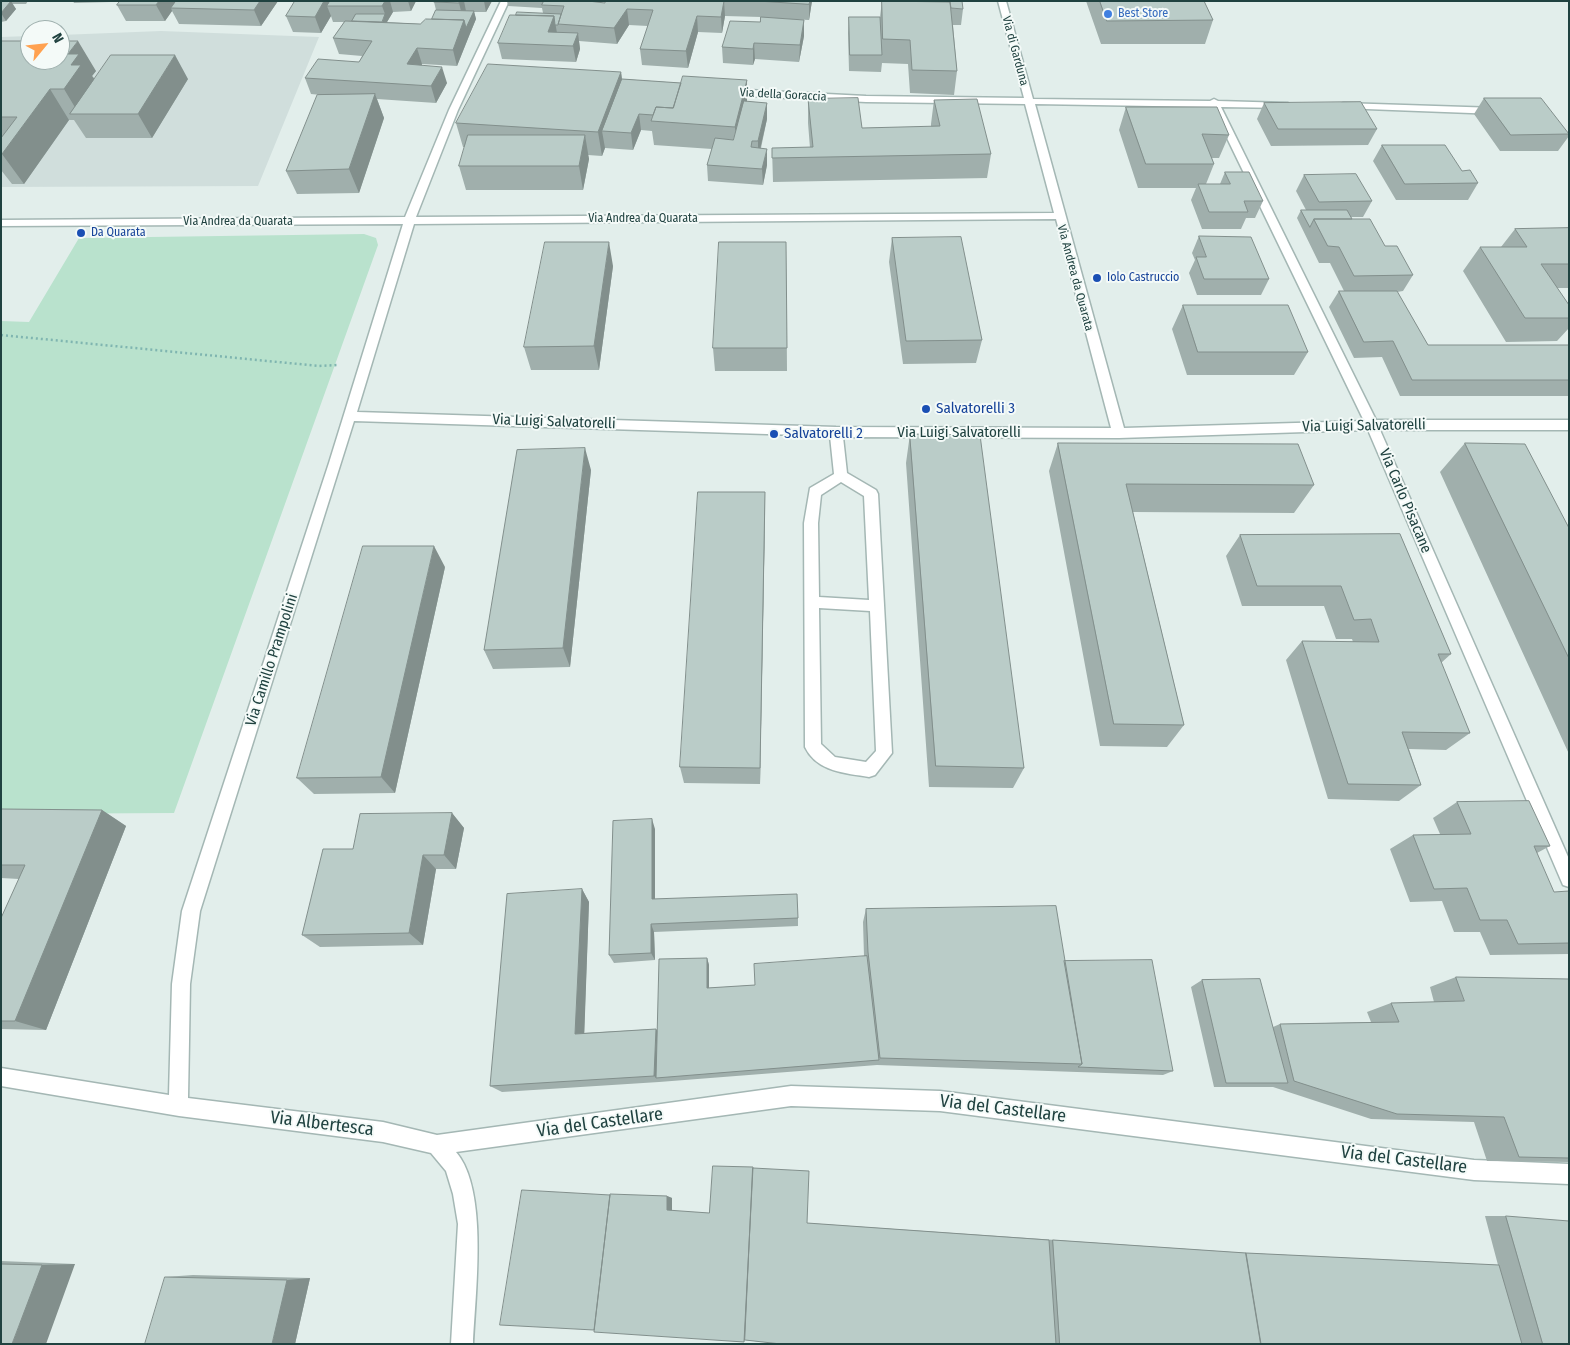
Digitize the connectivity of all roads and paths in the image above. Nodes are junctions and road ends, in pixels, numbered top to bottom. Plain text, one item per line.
1 (505, 1) edge
2 (1002, 1) edge
3 (718, 92) edge
4 (1027, 100) junction
5 (1214, 102) junction
6 (1293, 105) edge
7 (1332, 106) edge
8 (1509, 111) edge
9 (1058, 216) junction
10 (409, 221) junction
11 (1, 223) edge
12 (1, 335) edge
13 (366, 365) junction
14 (350, 416) junction
15 (1372, 425) junction
16 (1569, 425) edge
17 (836, 432) junction
18 (1118, 433) junction
19 (841, 476) junction
20 (812, 602) junction
21 (876, 606) junction
22 (1569, 879) edge
23 (1, 1077) edge
24 (179, 1106) junction
25 (437, 1145) junction
26 (1569, 1174) edge
27 (462, 1344) edge

1 - 10 street, Via Camillo Prampolini
2 - 4 street, Via di Garduna
3 - 4 street, Via della Goraccia
4 - 5 street, Via della Goraccia
4 - 9 street, Via di Garduna
5 - 6 street, Via della Goraccia
5 - 15 street, Via Carlo Pisacane
7 - 8 street
9 - 10 street, Via Andrea da Quarata
9 - 18 street, Via Andrea da Quarata
10 - 11 street, Via Andrea da Quarata
10 - 13 street, Via Camillo Prampolini
12 - 13 path
13 - 14 street, Via Camillo Prampolini
14 - 17 street, Via Luigi Salvatorelli
14 - 24 street, Via Camillo Prampolini
15 - 16 street, Via Luigi Salvatorelli
15 - 18 street, Via Luigi Salvatorelli
15 - 22 street, Via Carlo Pisacane
17 - 18 street, Via Luigi Salvatorelli
17 - 19 street
19 - 20 street
19 - 21 street
20 - 21 street
20 - 21 street
23 - 24 street, Via Albertesca
24 - 25 street, Via Albertesca
25 - 26 street, Via del Castellare
25 - 27 street

